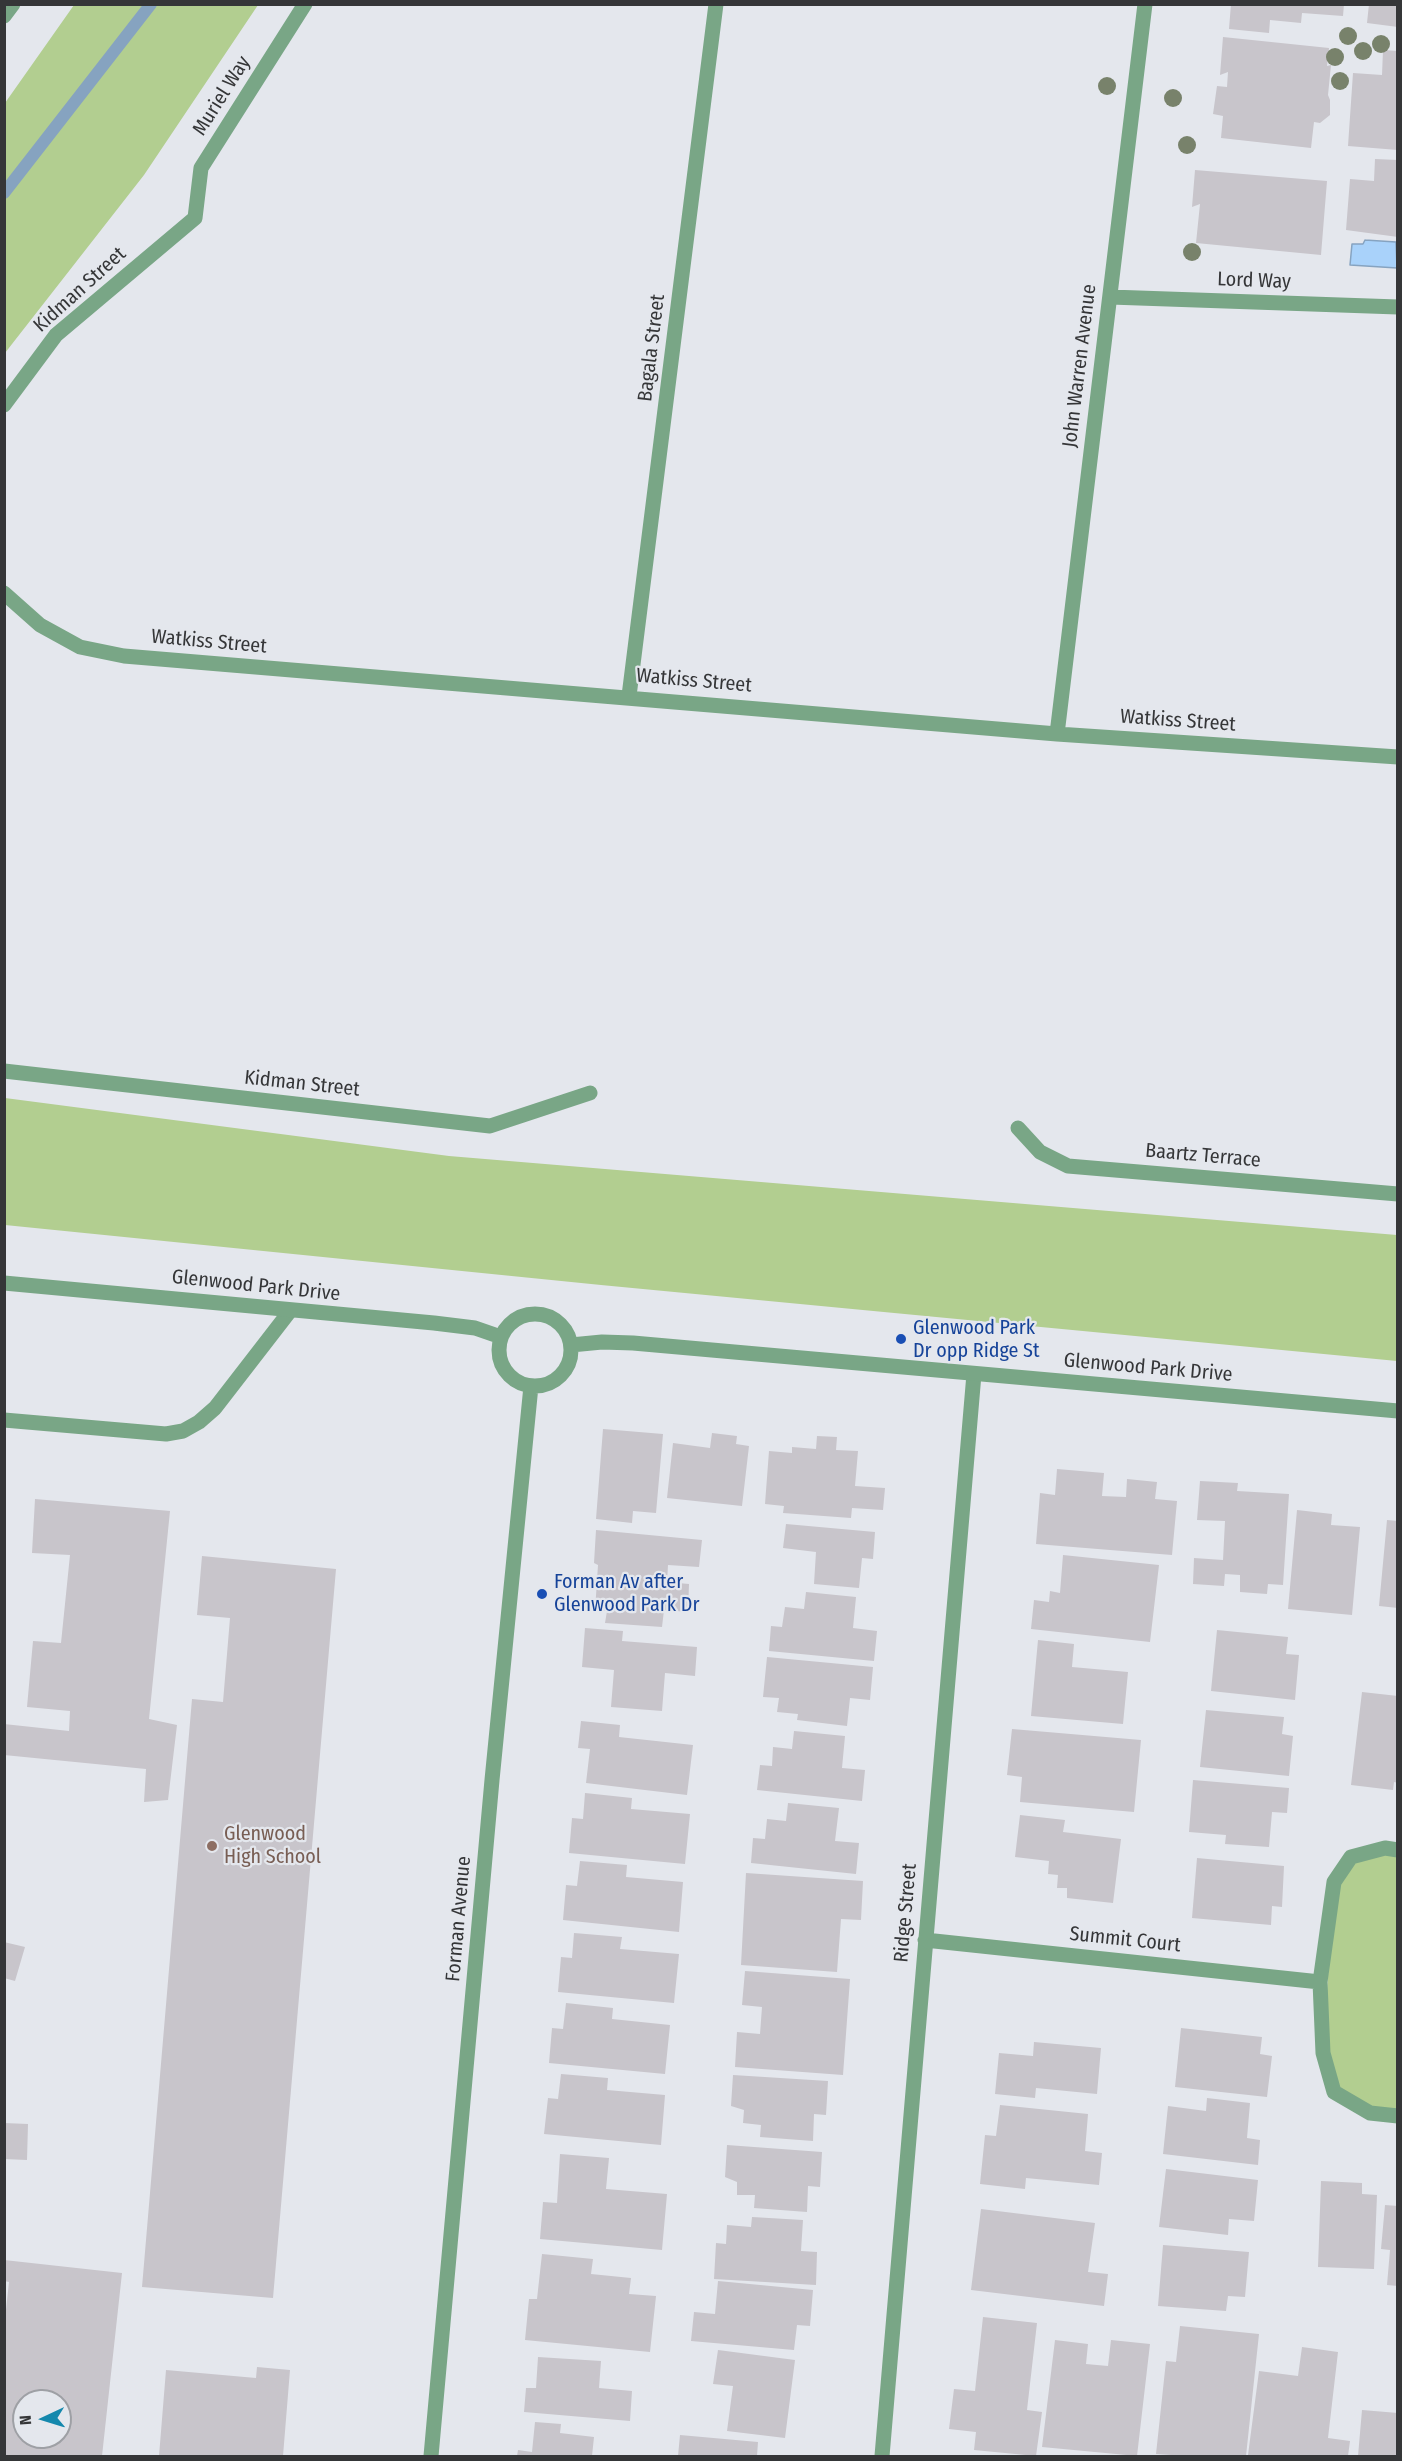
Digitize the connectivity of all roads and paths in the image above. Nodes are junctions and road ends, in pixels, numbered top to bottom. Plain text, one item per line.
1 (13, 4) edge
2 (305, 4) edge
3 (716, 4) edge
4 (1145, 4) edge
5 (4, 16) edge
6 (195, 218) joint
7 (1110, 297) junction
8 (1398, 307) edge
9 (4, 405) edge
10 (4, 593) edge
11 (629, 696) junction
12 (1057, 734) junction
13 (1398, 757) edge
14 (4, 1071) edge
15 (590, 1093) dead end
16 (1018, 1128) dead end
17 (1398, 1194) edge
18 (4, 1283) edge
19 (290, 1311) junction
20 (501, 1337) junction
21 (571, 1345) junction
22 (974, 1374) junction
23 (531, 1386) junction
24 (1398, 1411) edge
25 (4, 1420) edge
26 (1398, 1850) edge
27 (925, 1940) junction
28 (1320, 1982) junction
29 (1398, 2116) edge
30 (431, 2457) edge
31 (882, 2457) edge

1 - 5 street
2 - 6 street, Muriel Way
3 - 11 street, Bagala Street
4 - 7 street, John Warren Avenue
6 - 9 street, Kidman Street
7 - 8 street, Lord Way
7 - 12 street, John Warren Avenue
10 - 11 street, Watkiss Street
11 - 12 street, Watkiss Street
12 - 13 street, Watkiss Street
14 - 15 street, Kidman Street
16 - 17 street, Baartz Terrace
18 - 19 street, Glenwood Park Drive
19 - 20 street, Glenwood Park Drive
19 - 25 street
20 - 21 street
20 - 23 street
21 - 22 street, Glenwood Park Drive
21 - 23 street
22 - 24 street, Glenwood Park Drive
22 - 27 street, Ridge Street
23 - 30 street, Forman Avenue
26 - 28 street
27 - 28 street, Summit Court
27 - 31 street, Ridge Street
28 - 29 street

